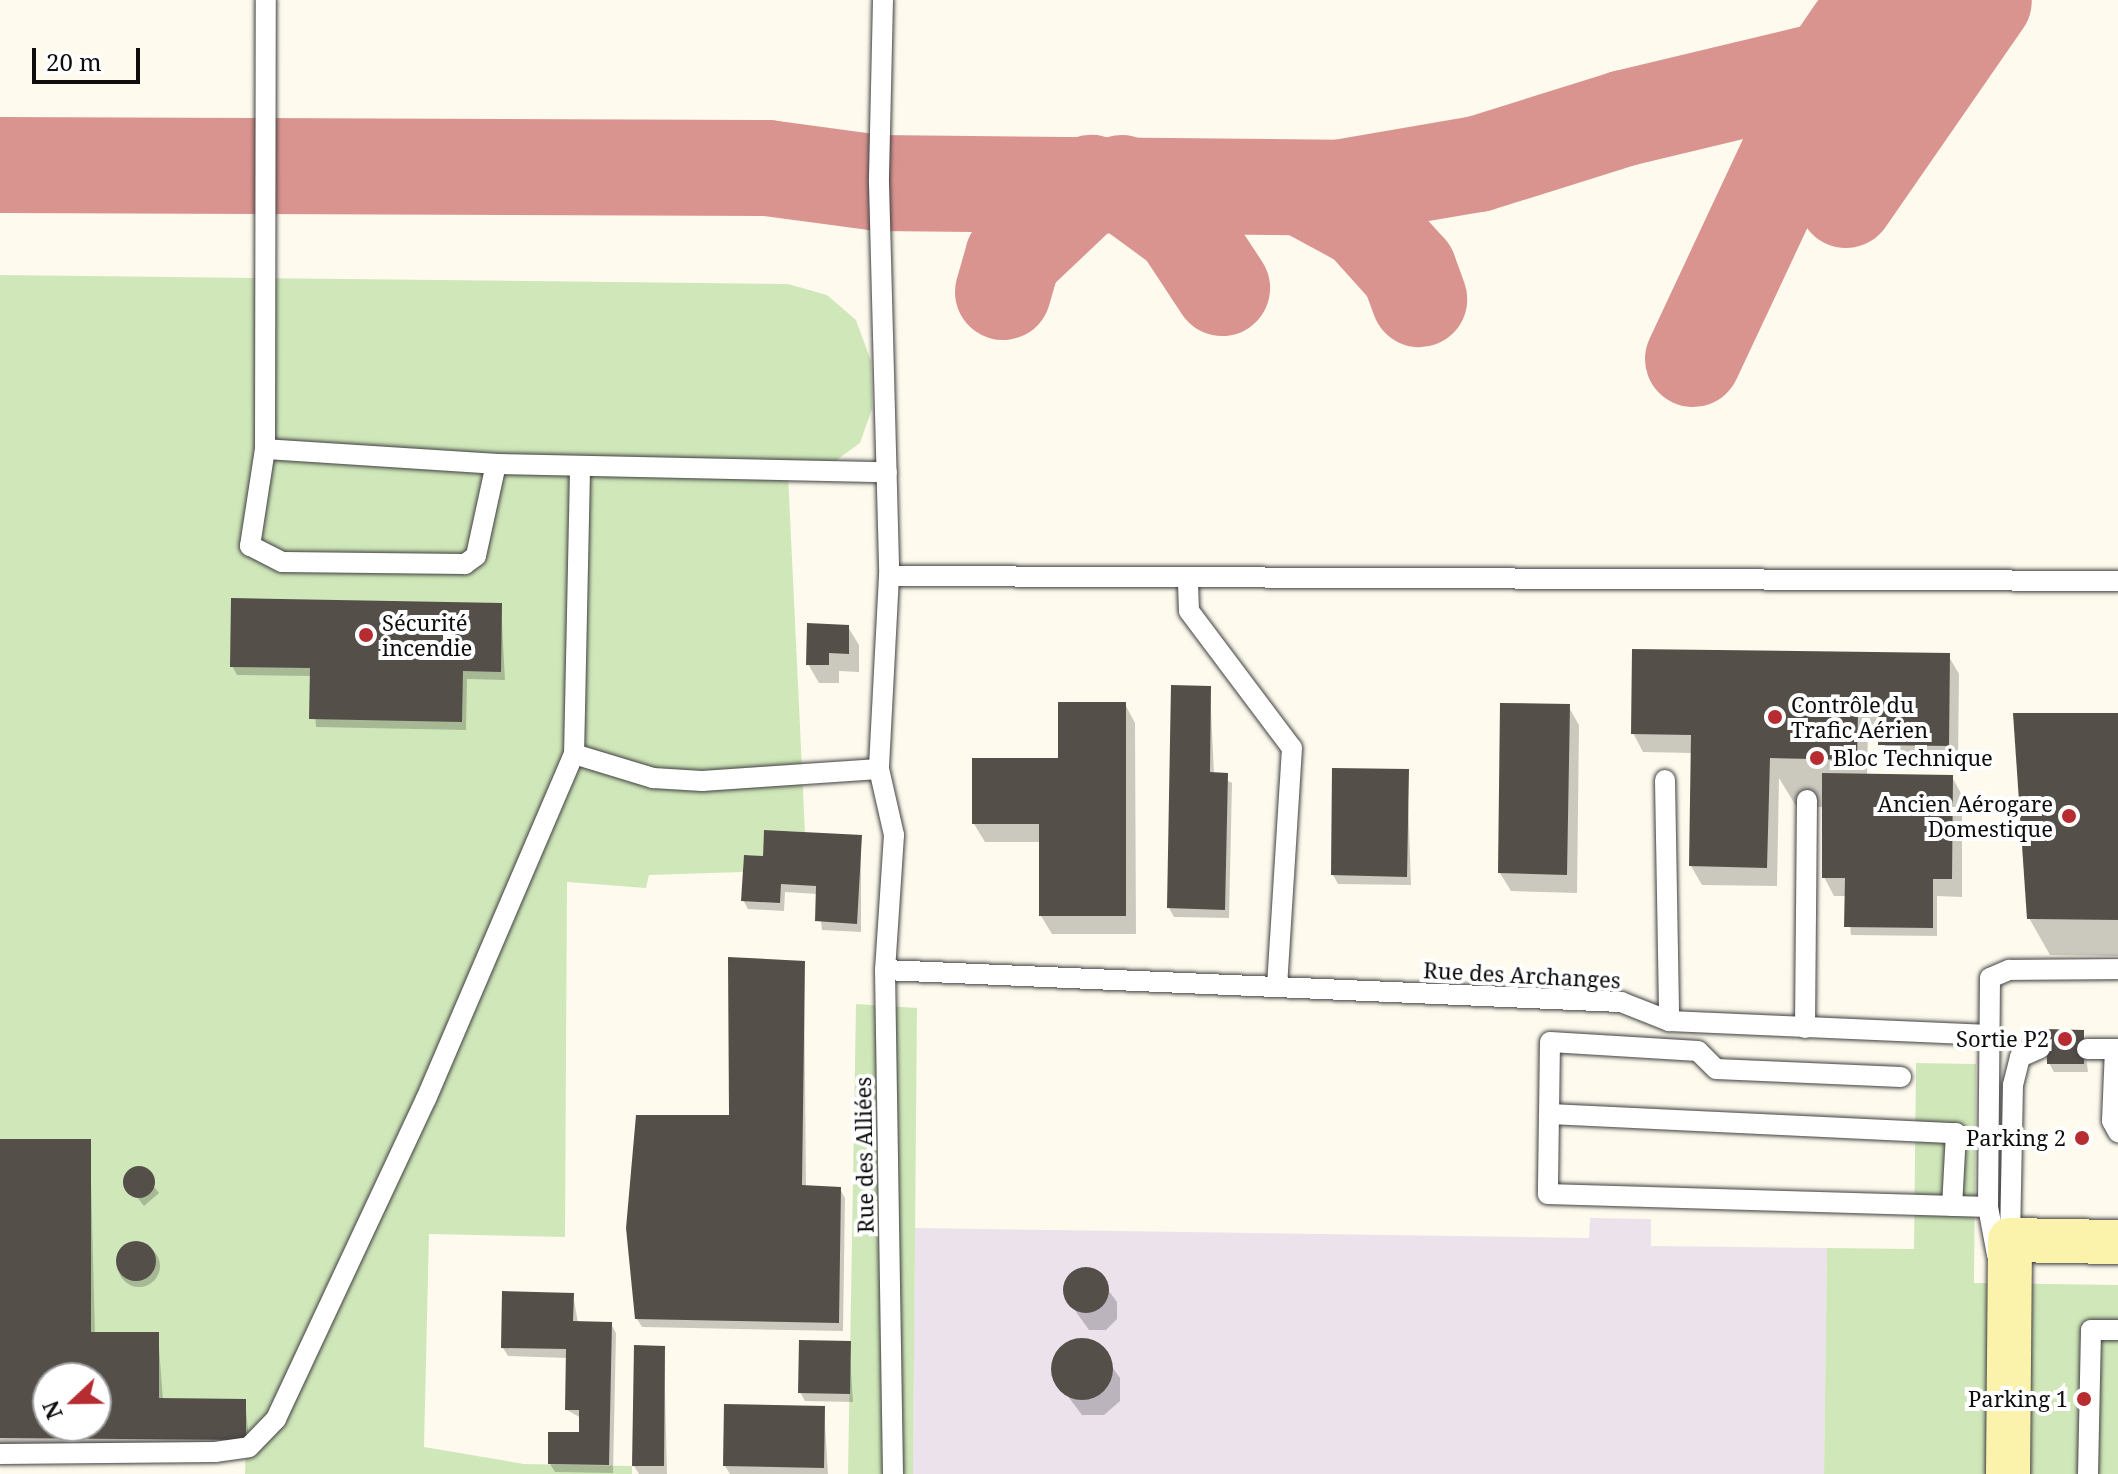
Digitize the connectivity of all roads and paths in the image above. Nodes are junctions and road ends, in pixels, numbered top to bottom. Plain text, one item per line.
1 (266, 0) edge
2 (883, 0) edge
3 (265, 449) junction
4 (496, 464) junction
5 (580, 470) junction
6 (887, 472) junction
7 (889, 576) junction
8 (2118, 581) edge
9 (1188, 583) junction
10 (574, 754) junction
11 (879, 769) junction
12 (1665, 780) dead end
13 (1807, 800) dead end
14 (2118, 969) edge
15 (885, 970) junction
16 (1277, 986) junction
17 (1669, 1021) junction
18 (1805, 1028) junction
19 (1984, 1035) junction
20 (2040, 1048) dead end
21 (2087, 1049) dead end
22 (2116, 1049) edge
23 (1901, 1077) dead end
24 (1549, 1114) junction
25 (2118, 1132) edge
26 (1952, 1206) junction
27 (1999, 1224) junction
28 (2118, 1242) edge
29 (2118, 1330) edge
30 (0, 1454) edge
31 (893, 1474) edge
32 (2008, 1474) edge
33 (2088, 1474) edge

1 - 3 lane
2 - 6 lane, Rue des Alliées
3 - 4 lane
3 - 4 lane
4 - 5 lane
5 - 6 lane
5 - 10 lane
6 - 7 lane, Rue des Alliées
7 - 9 lane
7 - 11 lane, Rue des Alliées
8 - 9 lane
9 - 16 lane
10 - 11 lane
10 - 30 lane
11 - 15 lane, Rue des Alliées
12 - 17 lane
13 - 18 lane
14 - 19 lane
15 - 16 lane, Rue des Archanges
15 - 31 lane, Rue des Alliées
16 - 17 lane, Rue des Archanges
17 - 18 lane, Rue des Archanges
18 - 19 lane, Rue des Archanges
19 - 27 lane
20 - 27 lane
21 - 22 lane
22 - 25 lane
23 - 24 lane
24 - 26 lane
24 - 26 lane
26 - 27 lane
27 - 28 main road
27 - 32 main road
29 - 33 lane

